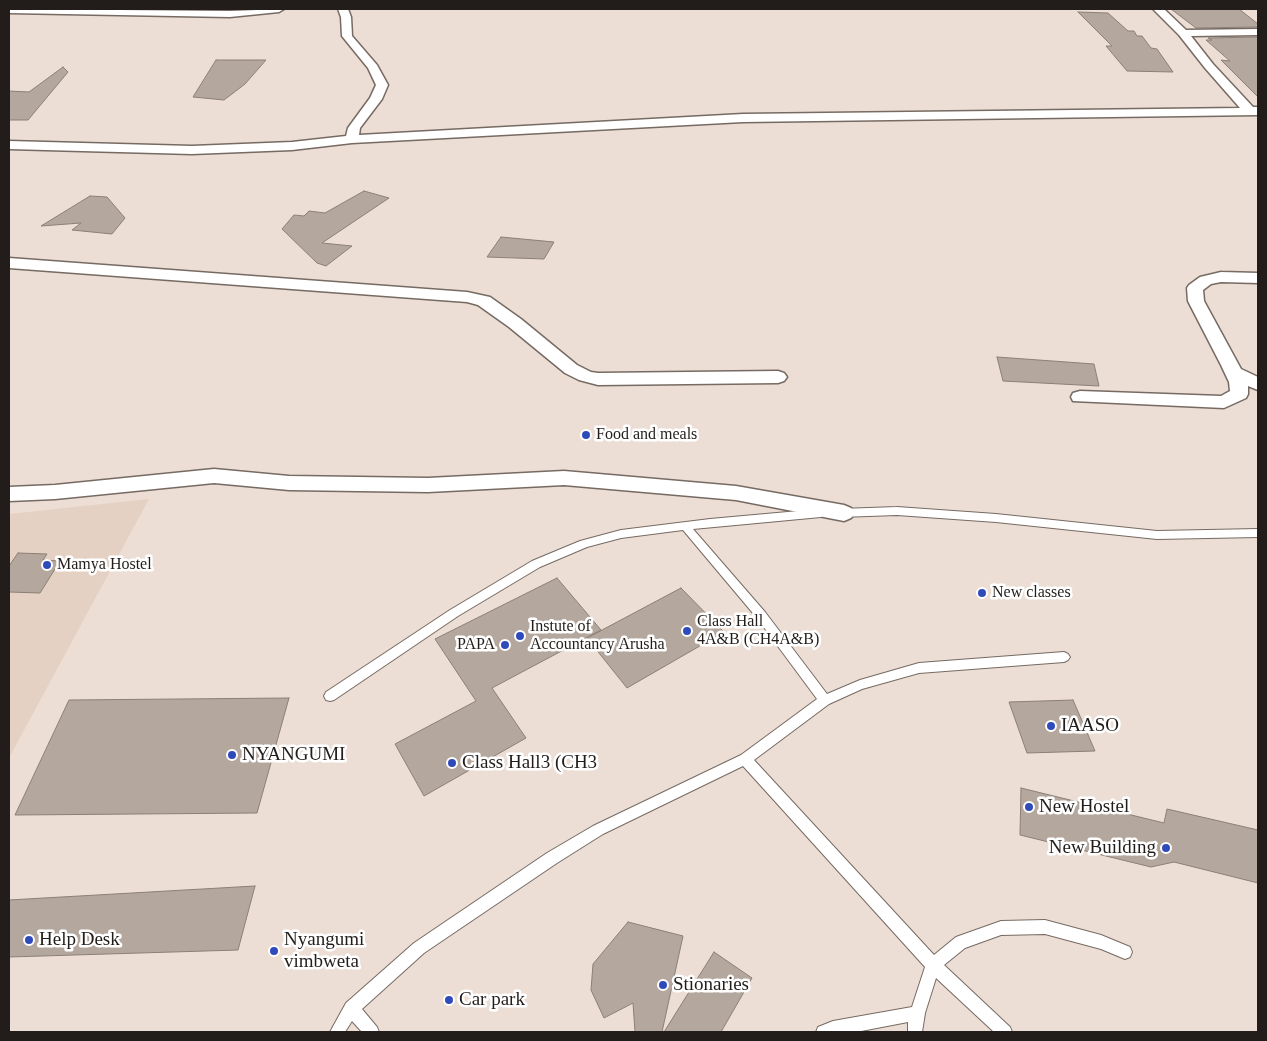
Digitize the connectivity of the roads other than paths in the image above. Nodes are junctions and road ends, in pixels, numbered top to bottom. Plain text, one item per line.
1 (279, 9) edge
2 (343, 9) edge
3 (1158, 9) edge
4 (9, 10) edge
5 (1258, 32) edge
6 (1183, 33) junction
7 (1254, 111) edge
8 (352, 139) junction
9 (9, 145) edge
10 (9, 263) edge
11 (1258, 278) edge
12 (1234, 373) junction
13 (778, 377) dead end
14 (1258, 384) edge
15 (1080, 397) dead end
16 (9, 494) edge
17 (844, 513) junction
18 (685, 526) junction
19 (1258, 533) edge
20 (1064, 658) dead end
21 (330, 696) dead end
22 (825, 700) junction
23 (746, 759) junction
24 (1125, 952) dead end
25 (933, 965) junction
26 (351, 1008) junction
27 (917, 1013) junction
28 (337, 1032) edge
29 (372, 1032) edge
30 (823, 1032) edge
31 (915, 1032) edge
32 (1005, 1032) edge

1 - 4 street
2 - 8 street
3 - 6 street
5 - 6 street
6 - 7 street
7 - 8 street
8 - 9 street
10 - 13 street
11 - 12 street
12 - 14 street
12 - 15 street
16 - 17 street
17 - 18 lane
17 - 19 lane
18 - 21 lane
18 - 22 lane
20 - 22 lane
22 - 23 lane
23 - 25 lane
23 - 26 lane
24 - 25 lane
25 - 27 lane
25 - 32 lane
26 - 28 lane
26 - 29 lane
27 - 30 lane
27 - 31 lane

